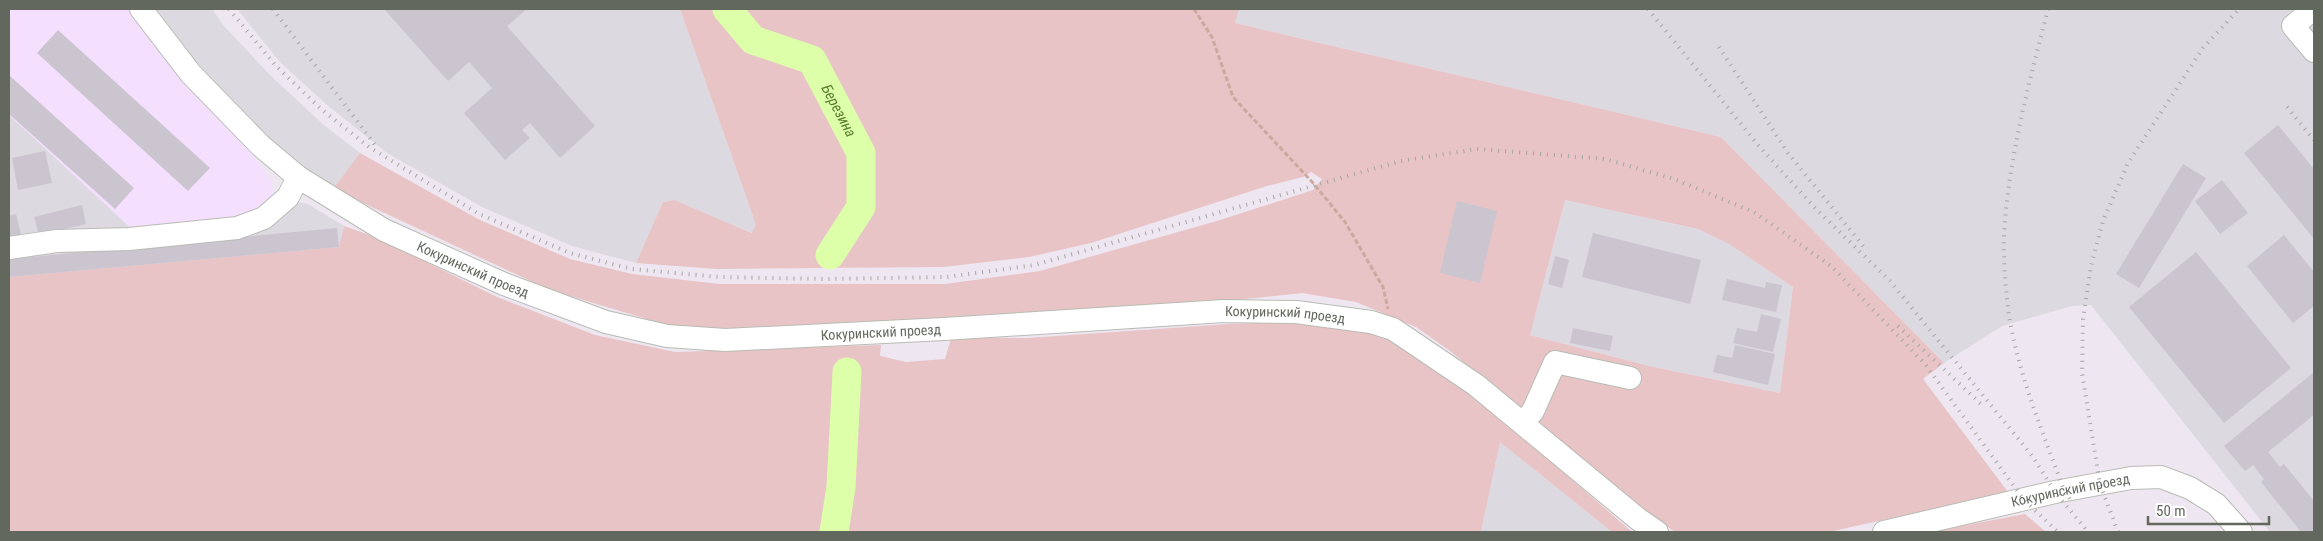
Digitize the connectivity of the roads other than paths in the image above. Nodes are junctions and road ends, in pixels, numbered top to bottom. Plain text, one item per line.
1 (141, 9) edge
2 (2313, 9) edge
3 (2314, 51) edge
4 (298, 177) junction
5 (9, 248) edge
6 (1630, 378) dead end
7 (1523, 423) junction
8 (1657, 532) edge
9 (1884, 532) edge
10 (2241, 532) edge

1 - 4 street, Кокуринский проезд
2 - 3 street
4 - 5 street
4 - 7 street, Кокуринский проезд
6 - 7 street
7 - 8 street, Кокуринский проезд
9 - 10 street, Кокуринский проезд

